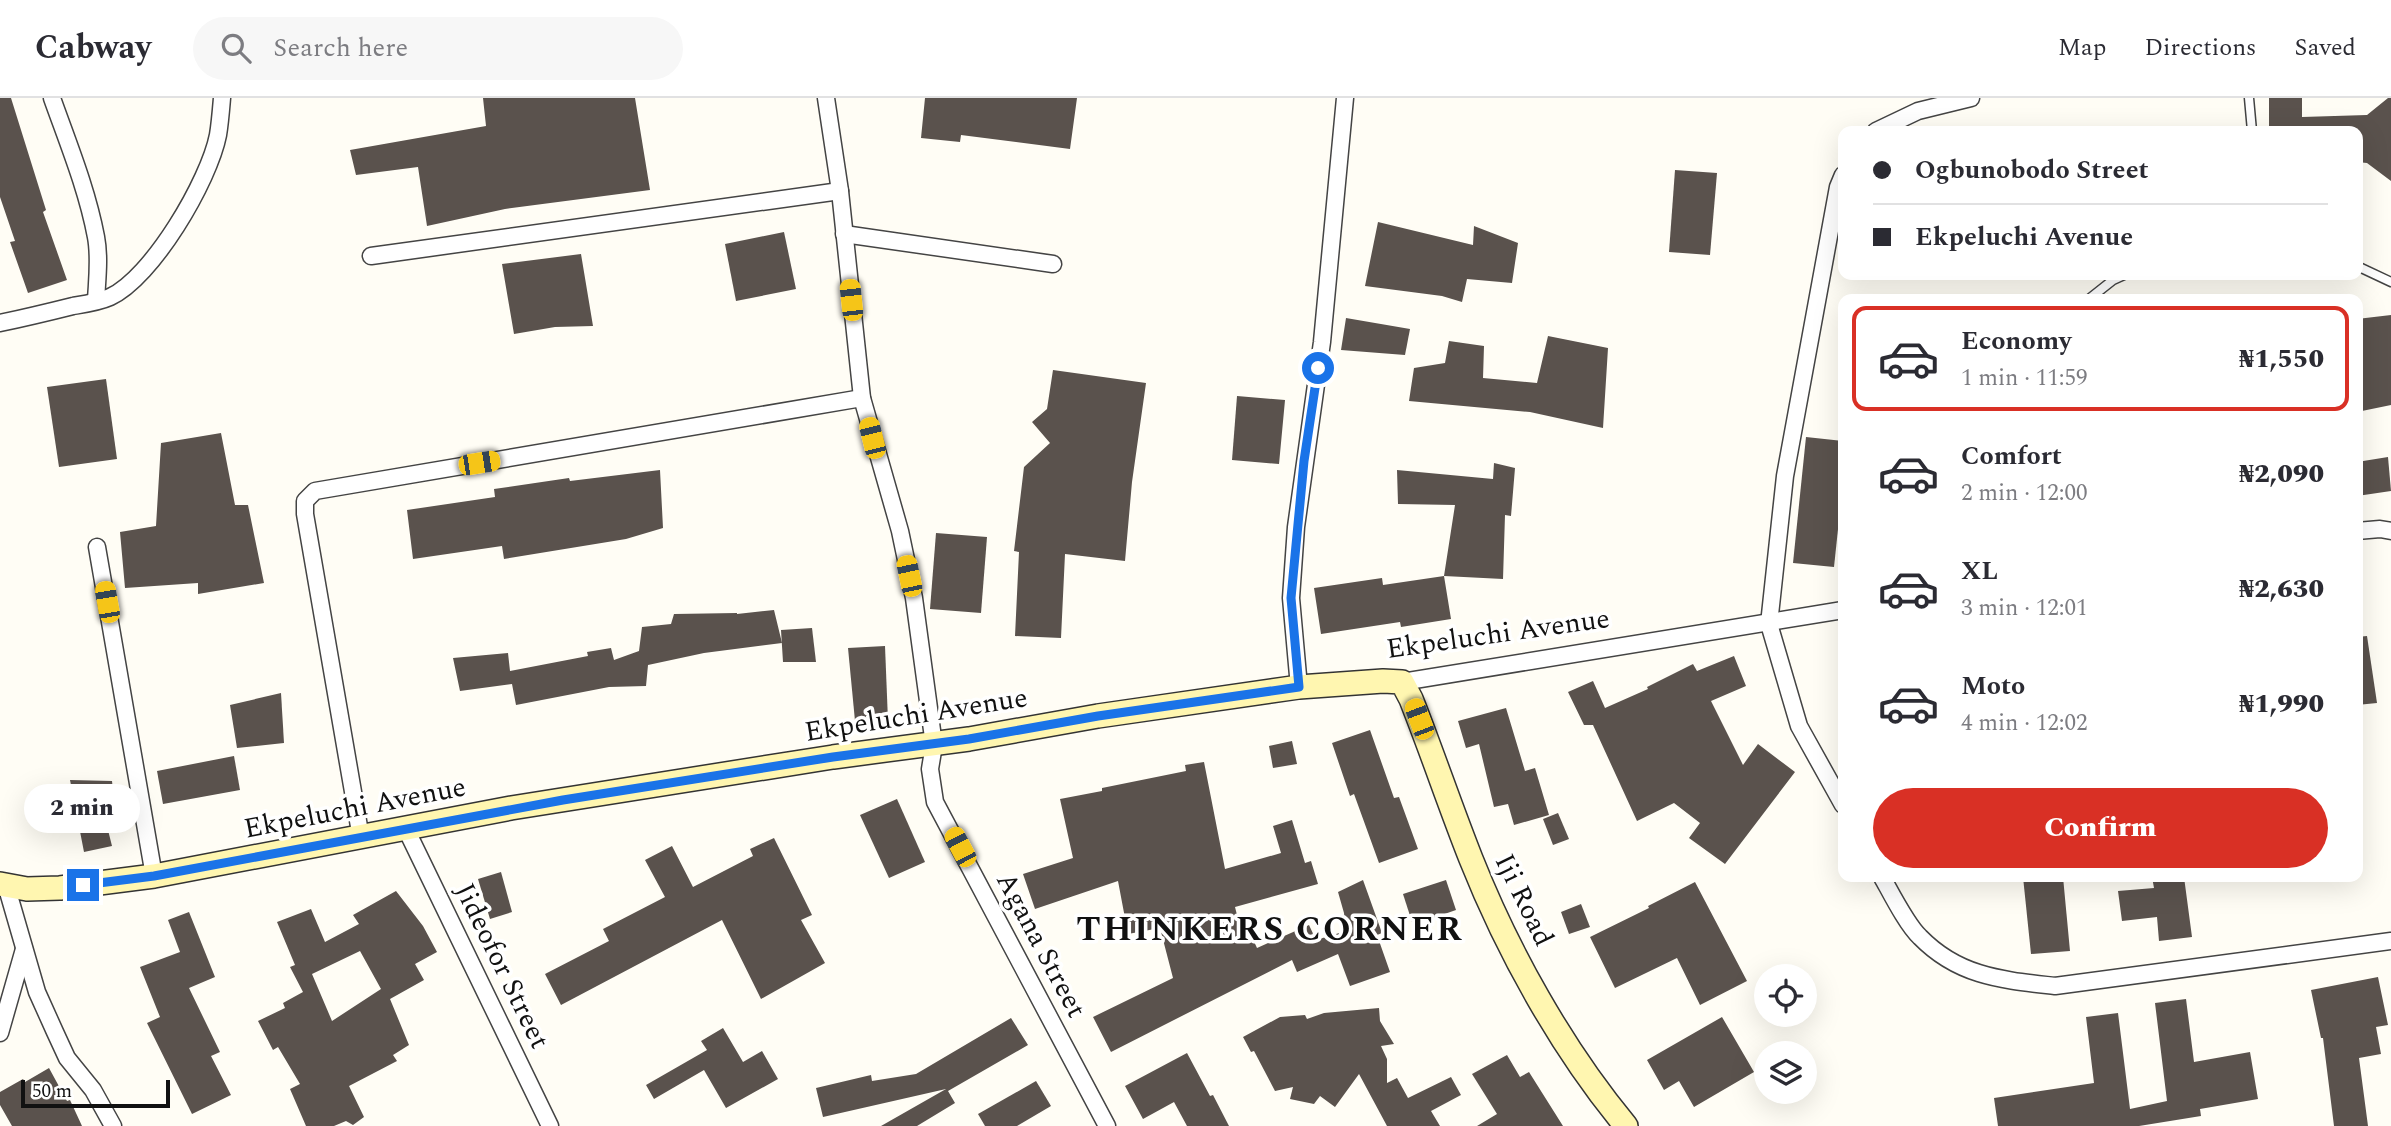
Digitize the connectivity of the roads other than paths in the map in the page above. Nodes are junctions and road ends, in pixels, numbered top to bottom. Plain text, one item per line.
1 (52, 98) edge
2 (222, 98) edge
3 (826, 98) edge
4 (1345, 98) edge
5 (1971, 98) edge
6 (2249, 98) edge
7 (1886, 126) edge
8 (2252, 126) edge
9 (840, 191) junction
10 (1838, 191) edge
11 (844, 234) junction
12 (371, 256) dead end
13 (1053, 264) dead end
14 (2363, 269) edge
15 (2113, 280) edge
16 (2391, 282) edge
17 (2095, 294) edge
18 (96, 301) junction
19 (0, 323) edge
20 (862, 398) junction
21 (2363, 530) edge
22 (2391, 531) edge
23 (97, 547) dead end
24 (1838, 611) edge
25 (1769, 624) junction
26 (1402, 682) junction
27 (1299, 687) junction
28 (934, 745) junction
29 (1838, 796) edge
30 (406, 829) junction
31 (361, 838) junction
32 (154, 876) junction
33 (1885, 882) edge
34 (3, 885) edge
35 (2391, 941) edge
36 (24, 949) junction
37 (0, 1032) edge
38 (113, 1126) edge
39 (550, 1126) edge
40 (1107, 1126) edge
41 (1626, 1126) edge

1 - 18 street
2 - 18 street
3 - 9 street, Agana Street
4 - 27 street
5 - 7 street
6 - 8 lane
9 - 11 street, Agana Street
9 - 12 street
10 - 25 street
11 - 13 street
11 - 20 street, Agana Street
14 - 16 lane
15 - 17 lane
18 - 19 street
20 - 28 street, Agana Street
20 - 31 street
21 - 22 street
23 - 32 street
24 - 25 street, Ekpeluchi Avenue
25 - 26 street, Ekpeluchi Avenue
25 - 29 street
26 - 27 street, Ekpeluchi Avenue
26 - 41 street, Iji Road
27 - 28 street, Ekpeluchi Avenue
28 - 30 street, Ekpeluchi Avenue
28 - 40 street, Agana Street
30 - 31 street, Ekpeluchi Avenue
30 - 39 street, Jideofor Street
31 - 32 street, Ekpeluchi Avenue
32 - 34 street, Ekpeluchi Avenue
33 - 35 street
34 - 36 street
36 - 37 street
36 - 38 street

